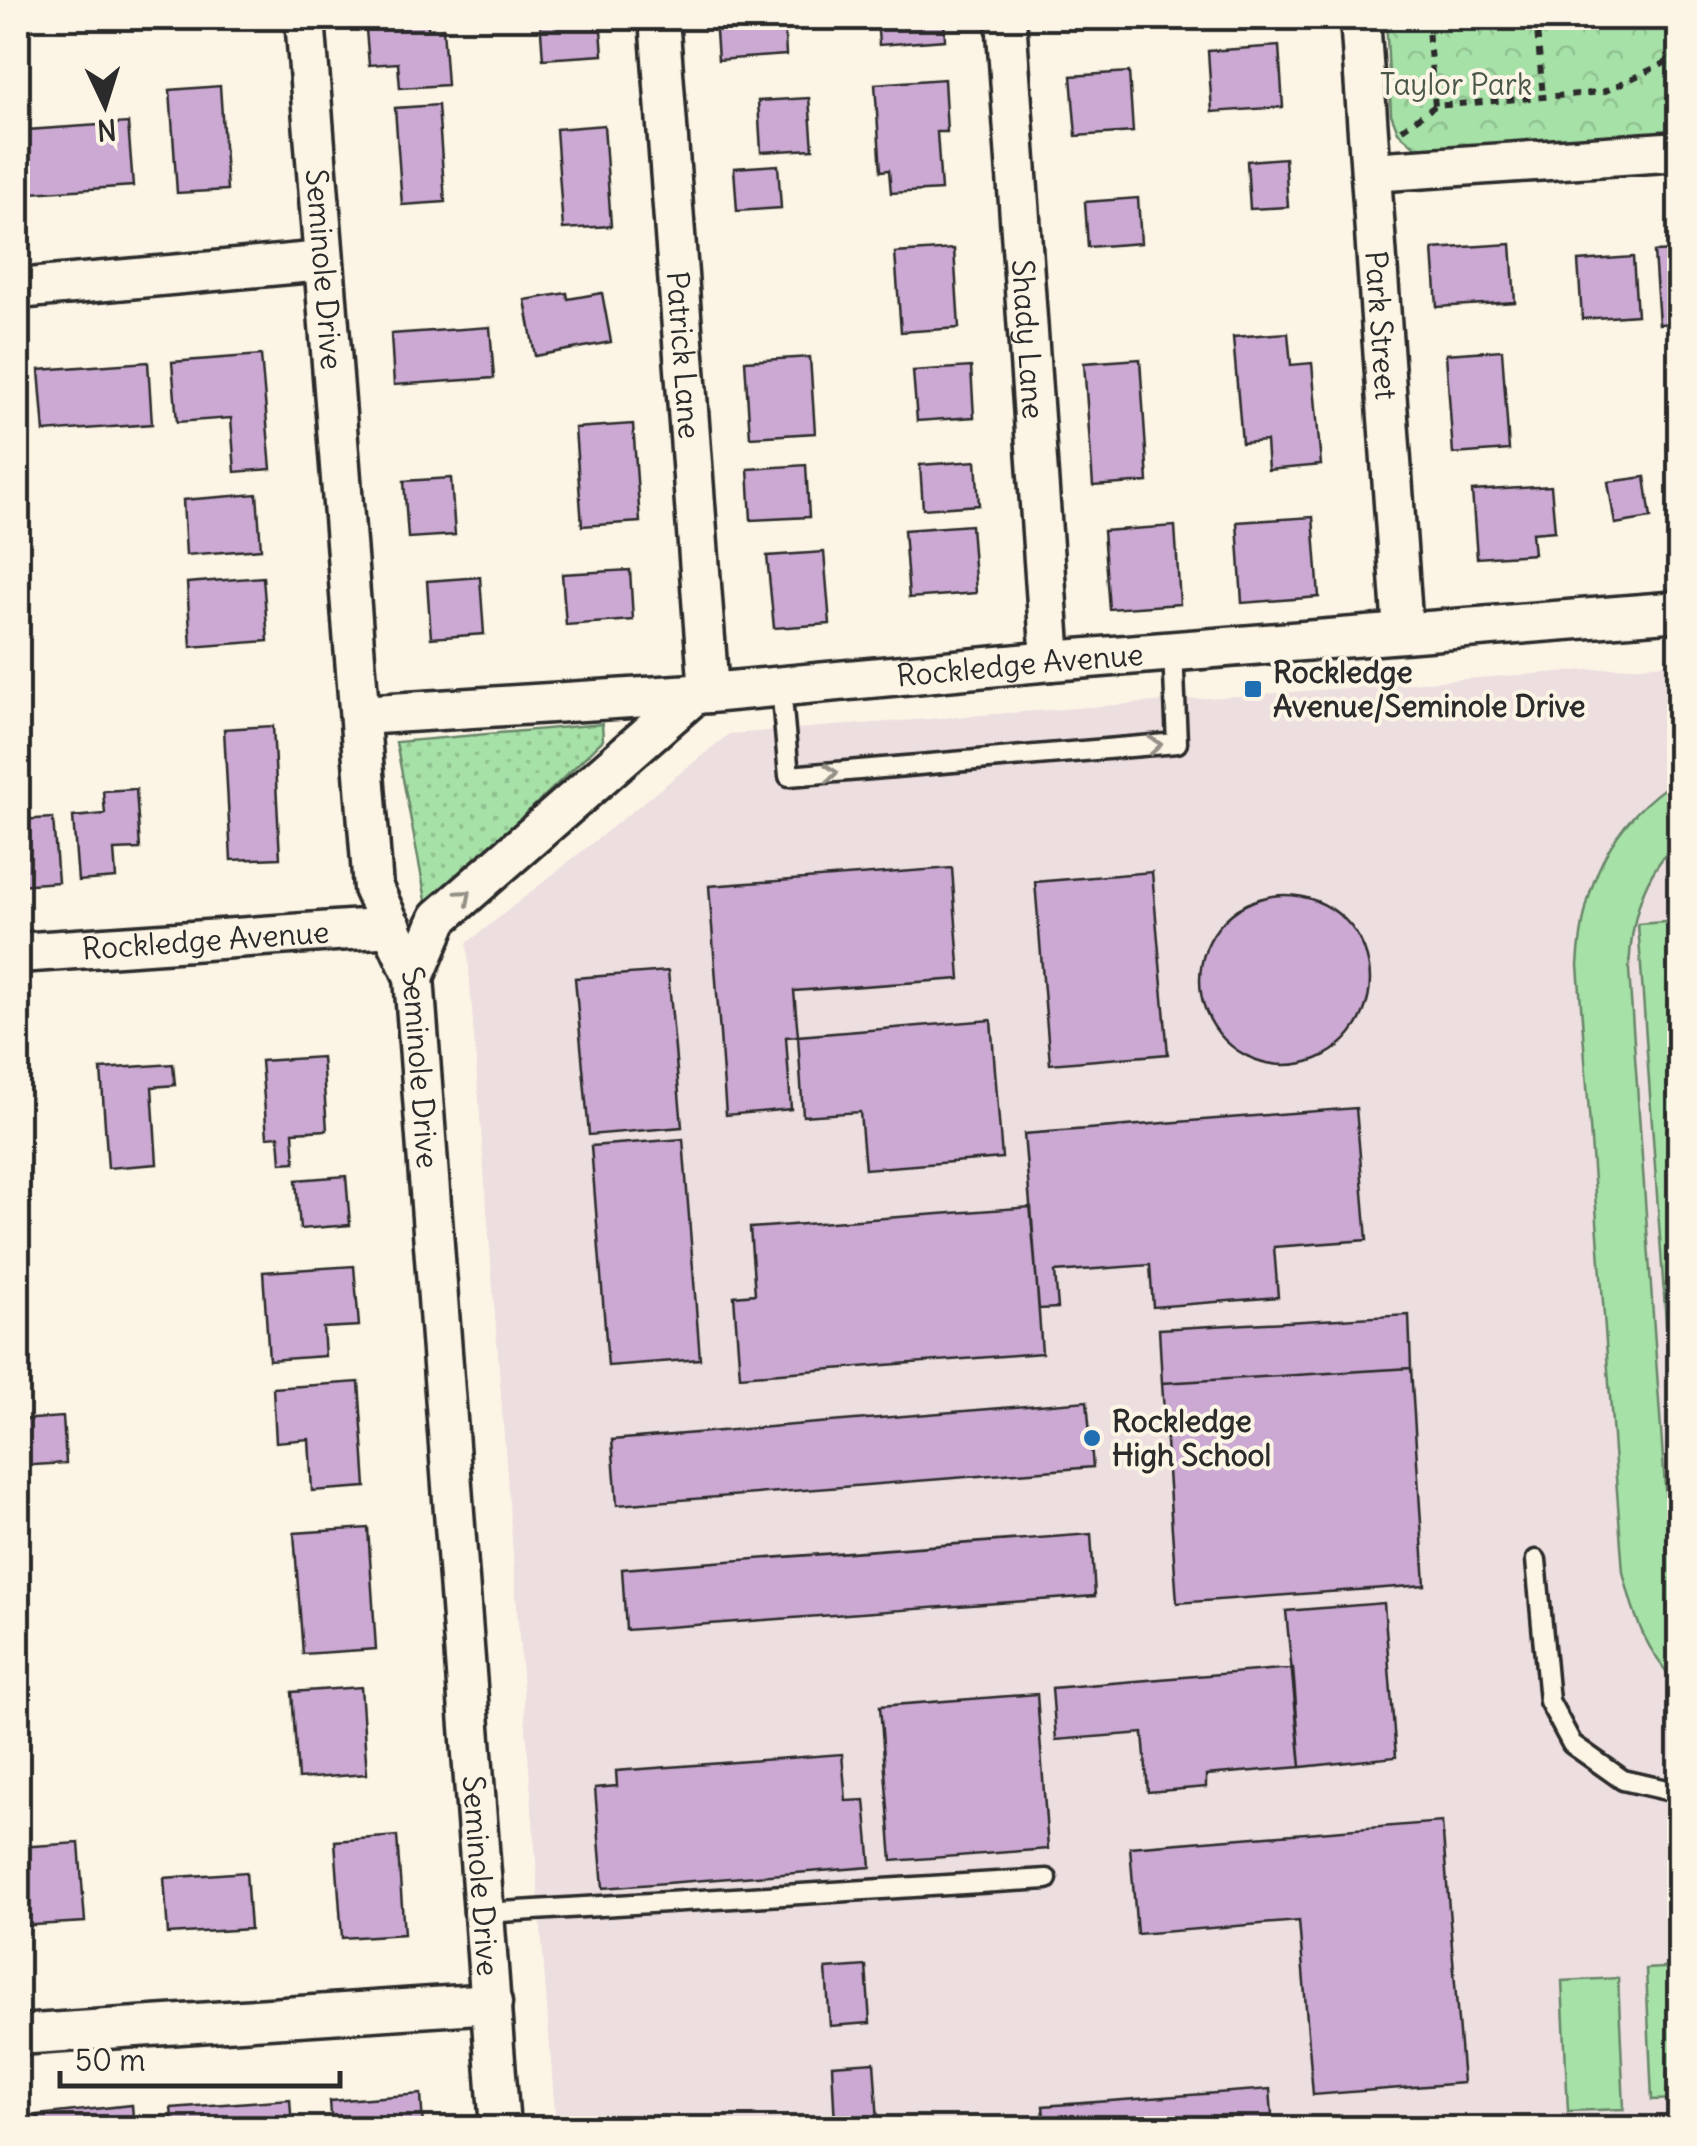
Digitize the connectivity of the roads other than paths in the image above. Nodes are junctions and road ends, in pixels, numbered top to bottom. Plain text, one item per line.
1 (304, 18) edge
2 (659, 18) edge
3 (1006, 18) edge
4 (1360, 18) edge
5 (1680, 151) edge
6 (1370, 172) junction
7 (322, 261) junction
8 (18, 289) edge
9 (1680, 611) edge
10 (1403, 632) junction
11 (1173, 651) junction
12 (1051, 660) junction
13 (781, 686) junction
14 (702, 693) junction
15 (360, 714) junction
16 (392, 927) junction
17 (18, 953) edge
18 (414, 977) junction
19 (1536, 1560) dead end
20 (1680, 1793) edge
21 (1048, 1878) dead end
22 (485, 1913) junction
23 (492, 2002) junction
24 (18, 2035) edge
25 (500, 2128) edge

1 - 7 street, Seminole Drive
2 - 14 street, Patrick Lane
3 - 12 street, Shady Lane
4 - 6 street, Park Street
5 - 6 street
6 - 10 street, Park Street
7 - 8 street
7 - 15 street, Seminole Drive
9 - 10 street, Rockledge Avenue
10 - 11 street, Rockledge Avenue
11 - 12 street, Rockledge Avenue
13 -> 11 lane
12 - 13 street, Rockledge Avenue
13 - 14 street, Rockledge Avenue
14 - 15 street, Rockledge Avenue
18 -> 14 street
15 - 16 street, Seminole Drive
16 - 17 street, Rockledge Avenue
16 - 18 street, Seminole Drive
18 - 22 street, Seminole Drive
19 - 20 lane
21 - 22 lane
22 - 23 street, Seminole Drive
23 - 24 street
23 - 25 street, Seminole Drive

